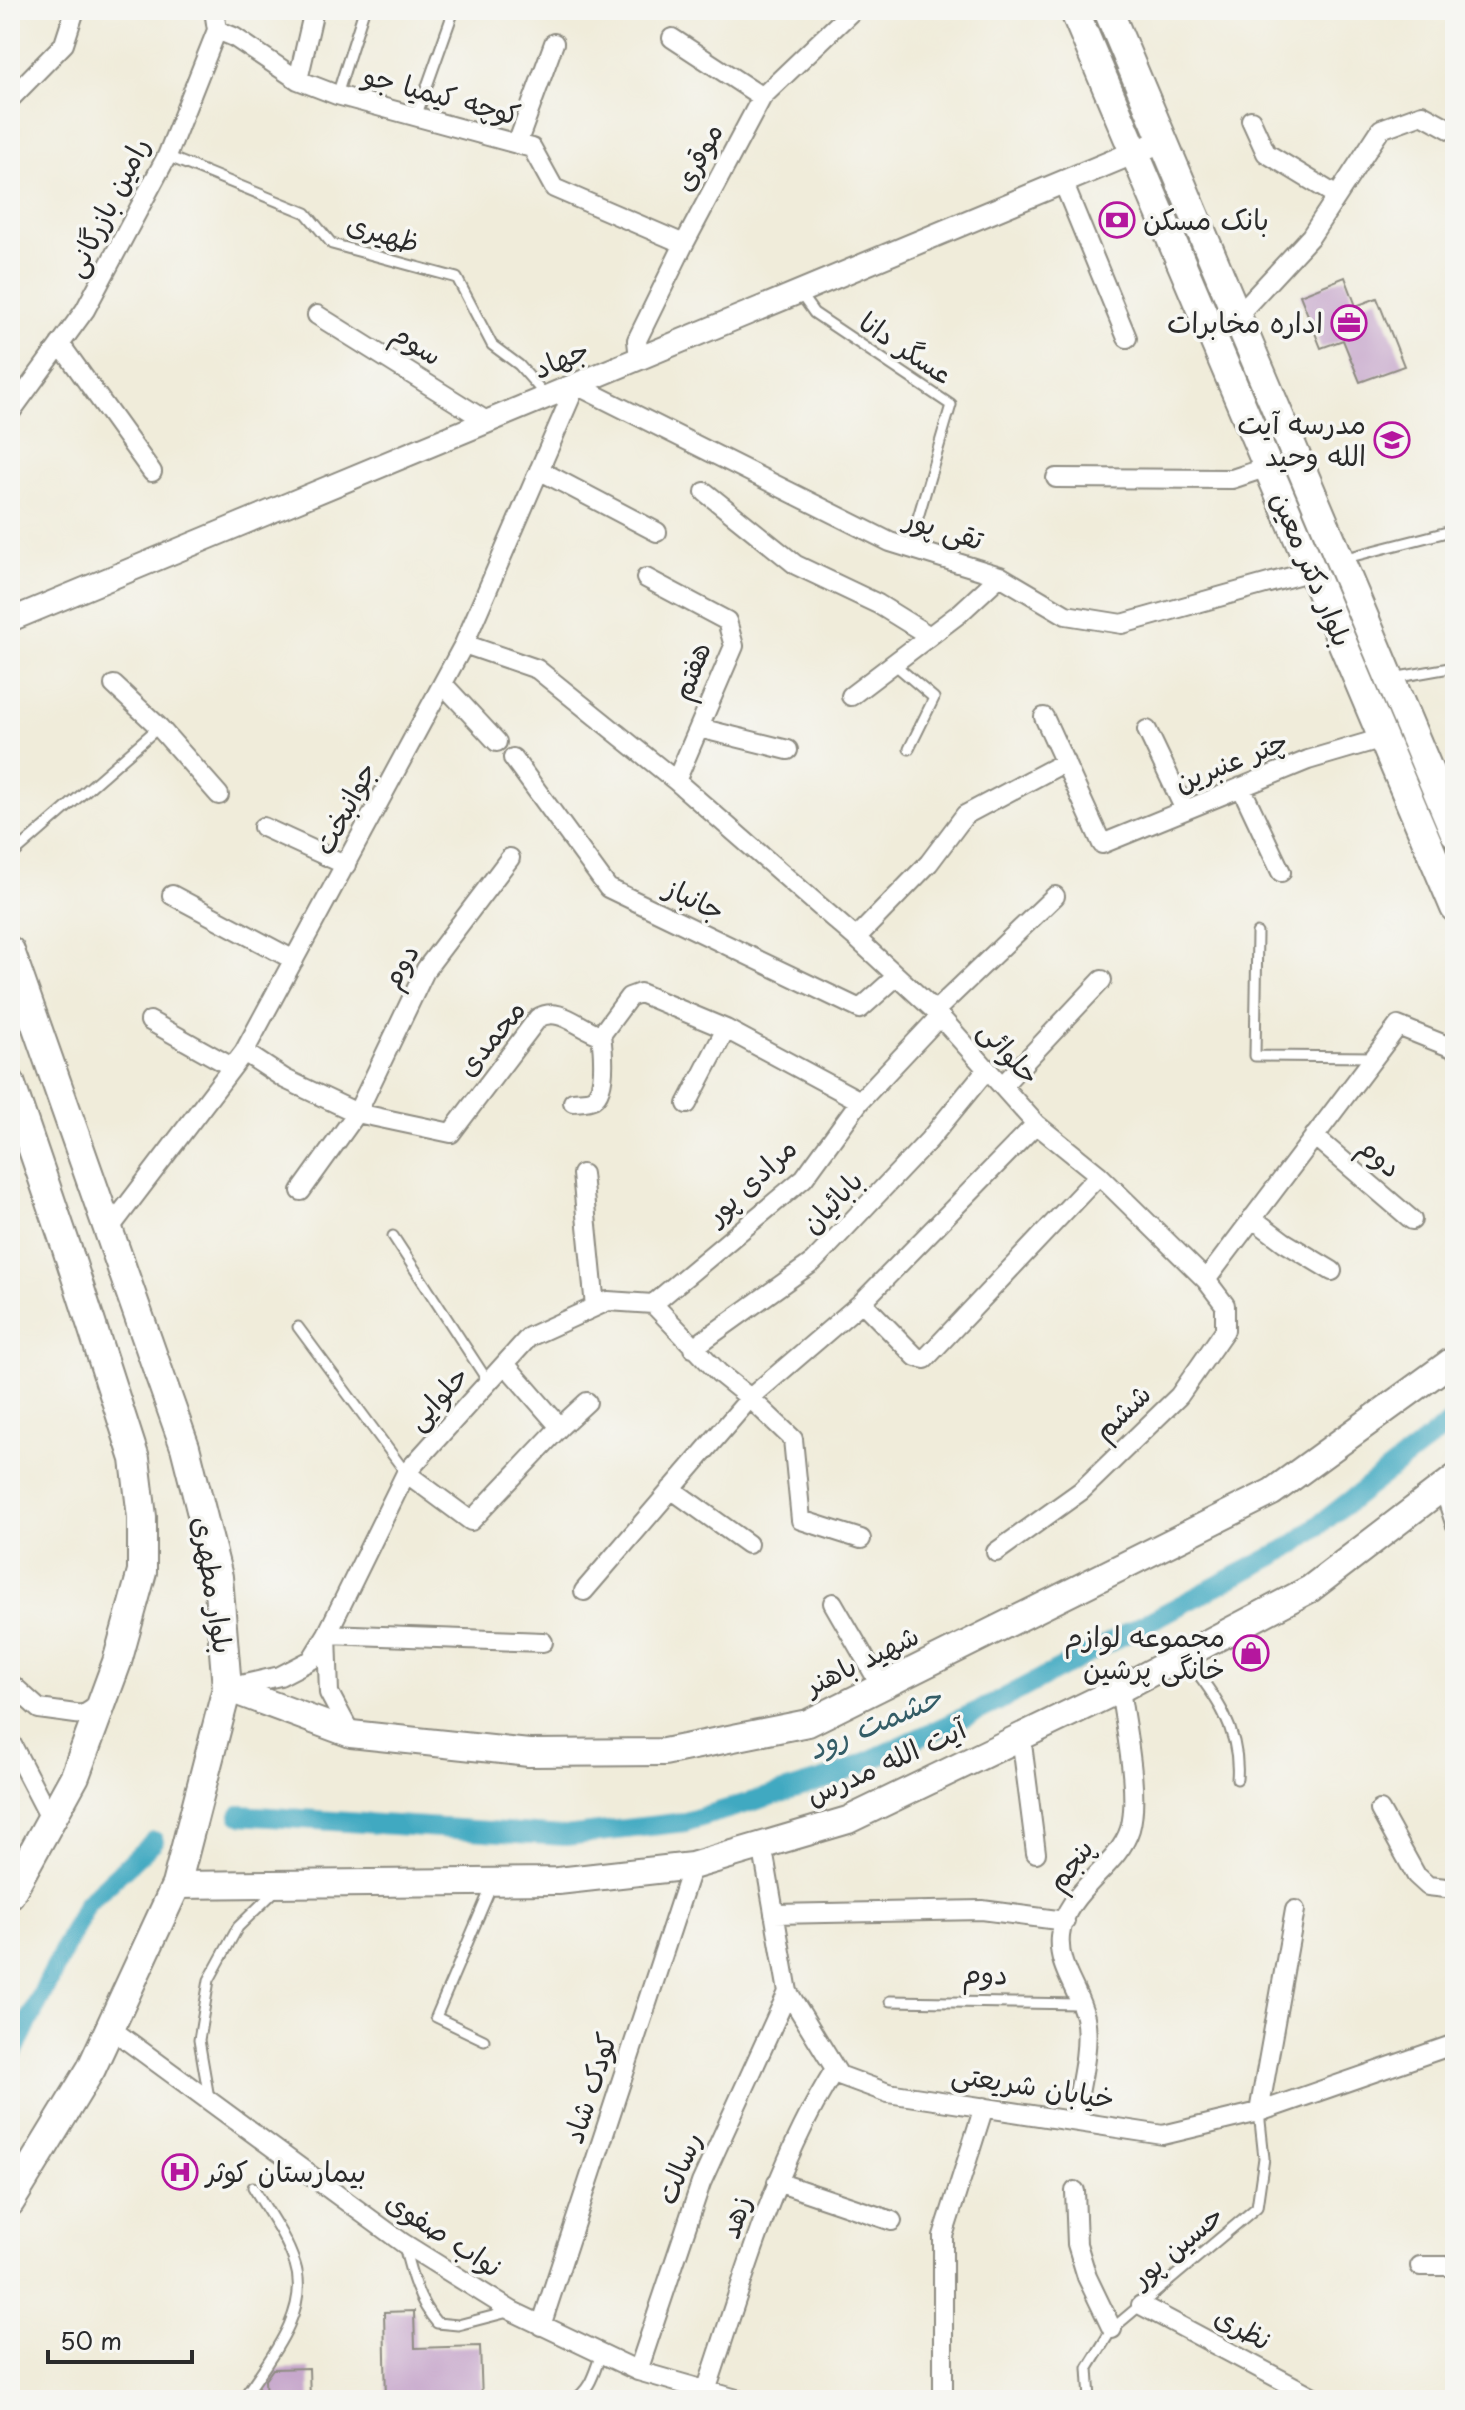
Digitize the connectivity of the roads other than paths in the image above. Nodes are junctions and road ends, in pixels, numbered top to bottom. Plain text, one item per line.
1 (75, 10) edge
2 (214, 10) edge
3 (314, 10) edge
4 (364, 10) edge
5 (454, 10) edge
6 (853, 10) edge
7 (1074, 10) edge
8 (1108, 10) edge
9 (217, 30) junction
10 (672, 38) dead end
11 (554, 43) dead end
12 (298, 80) junction
13 (337, 95) junction
14 (10, 96) edge
15 (762, 97) junction
16 (416, 117) junction
17 (1251, 120) dead end
18 (1455, 132) edge
19 (1162, 141) junction
20 (517, 144) junction
21 (1135, 152) junction
22 (167, 156) junction
23 (1063, 182) junction
24 (1337, 196) junction
25 (684, 244) junction
26 (799, 292) junction
27 (317, 315) dead end
28 (1236, 317) junction
29 (1127, 338) dead end
30 (60, 344) junction
31 (639, 359) junction
32 (576, 385) junction
33 (547, 397) junction
34 (10, 413) edge
35 (488, 422) junction
36 (1268, 467) junction
37 (539, 470) junction
38 (152, 472) dead end
39 (1056, 478) dead end
40 (705, 492) dead end
41 (1455, 530) edge
42 (657, 532) dead end
43 (909, 548) junction
44 (1339, 560) junction
45 (1312, 571) junction
46 (1000, 576) junction
47 (646, 578) dead end
48 (10, 620) edge
49 (928, 635) junction
50 (464, 644) junction
51 (893, 663) junction
52 (1455, 667) edge
53 (1389, 679) junction
54 (443, 684) junction
55 (114, 685) dead end
56 (851, 696) dead end
57 (1044, 717) dead end
58 (159, 727) junction
59 (699, 728) junction
60 (1147, 730) dead end
61 (1383, 738) junction
62 (497, 742) dead end
63 (909, 749) dead end
64 (788, 750) dead end
65 (513, 758) dead end
66 (1065, 762) junction
67 (676, 781) junction
68 (1241, 787) junction
69 (219, 795) dead end
70 (1185, 810) junction
71 (263, 827) dead end
72 (1455, 833) edge
73 (10, 857) edge
74 (510, 858) dead end
75 (346, 865) junction
76 (1281, 872) dead end
77 (172, 895) dead end
78 (1055, 896) dead end
79 (1455, 908) edge
80 (1257, 933) dead end
81 (856, 938) junction
82 (10, 951) edge
83 (294, 960) junction
84 (897, 976) junction
85 (1102, 980) dead end
86 (937, 1014) junction
87 (150, 1021) dead end
88 (726, 1029) junction
89 (601, 1035) junction
90 (1455, 1049) edge
91 (244, 1052) junction
92 (1374, 1057) junction
93 (232, 1067) junction
94 (987, 1069) junction
95 (10, 1082) edge
96 (1002, 1086) junction
97 (860, 1101) junction
98 (573, 1102) dead end
99 (687, 1104) dead end
100 (357, 1113) junction
101 (1036, 1124) junction
102 (1314, 1136) junction
103 (582, 1174) dead end
104 (1099, 1175) junction
105 (301, 1191) dead end
106 (1252, 1218) junction
107 (1412, 1220) dead end
108 (110, 1228) junction
109 (393, 1236) dead end
110 (1332, 1271) dead end
111 (1206, 1280) junction
112 (862, 1302) junction
113 (653, 1304) junction
114 (595, 1307) junction
115 (298, 1327) dead end
116 (693, 1348) junction
117 (1455, 1359) edge
118 (505, 1364) junction
119 (489, 1383) junction
120 (750, 1398) junction
121 (587, 1402) dead end
122 (560, 1427) junction
123 (406, 1473) junction
124 (1449, 1482) edge
125 (671, 1489) junction
126 (1455, 1523) edge
127 (861, 1539) dead end
128 (748, 1544) dead end
129 (996, 1552) dead end
130 (584, 1591) dead end
131 (833, 1603) dead end
132 (327, 1634) junction
133 (543, 1642) dead end
134 (1184, 1656) junction
135 (10, 1683) edge
136 (881, 1686) junction
137 (227, 1688) junction
138 (1120, 1689) junction
139 (102, 1703) junction
140 (351, 1734) junction
141 (1021, 1736) junction
142 (10, 1741) edge
143 (1237, 1779) dead end
144 (1380, 1810) dead end
145 (51, 1820) junction
146 (762, 1844) junction
147 (1036, 1853) dead end
148 (692, 1866) junction
149 (493, 1882) junction
150 (176, 1885) junction
151 (281, 1885) junction
152 (1455, 1889) edge
153 (10, 1894) edge
154 (1295, 1910) dead end
155 (774, 1914) junction
156 (1065, 1921) junction
157 (788, 1992) junction
158 (890, 2001) dead end
159 (1079, 2004) junction
160 (110, 2028) junction
161 (484, 2040) dead end
162 (1455, 2044) edge
163 (835, 2069) junction
164 (209, 2100) junction
165 (984, 2107) junction
166 (1259, 2112) junction
167 (1074, 2120) junction
168 (777, 2182) junction
169 (253, 2187) dead end
170 (1075, 2191) dead end
171 (10, 2202) edge
172 (892, 2221) dead end
173 (403, 2243) junction
174 (1420, 2266) dead end
175 (1455, 2266) edge
176 (1141, 2305) junction
177 (512, 2311) junction
178 (541, 2326) junction
179 (1112, 2329) junction
180 (601, 2354) junction
181 (638, 2371) junction
182 (706, 2391) junction
183 (242, 2400) edge
184 (573, 2400) edge
185 (740, 2400) edge
186 (943, 2400) edge
187 (1090, 2400) edge
188 (1319, 2400) edge

1 - 14 street
2 - 9 street
3 - 12 street
4 - 13 lane
5 - 16 lane
6 - 15 street, موقری
7 - 21 main road, بلوار دکتر معین
8 - 19 main road, بلوار دکتر معین
9 - 12 street, کوچه کیمیا جو
9 - 22 street, رامین بازرگانی
10 - 15 street
11 - 20 street
12 - 13 street, کوچه کیمیا جو
13 - 16 street, کوچه کیمیا جو
15 - 25 street, موقری
16 - 20 street, کوچه کیمیا جو
17 - 24 street
18 - 24 street
19 - 21 street, جهاد
19 - 28 main road, بلوار دکتر معین
20 - 25 street, کوچه کیمیا جو
21 - 23 street, جهاد
21 - 36 main road, بلوار دکتر معین
22 - 30 street, رامین بازرگانی
22 - 33 lane, ظهیری
23 - 26 street, جهاد
23 - 29 street
24 - 28 street
25 - 31 street, موقری
26 - 31 street, جهاد
26 - 43 lane, عسگر دانا
27 - 35 street, سوم
28 - 44 main road, بلوار دکتر معین
30 - 34 street, رامین بازرگانی
30 - 38 street
31 - 32 street, جهاد
32 - 33 street, جهاد
32 - 37 street, جوانبخت
32 - 43 street, تقی پور
33 - 35 street, جهاد
35 - 48 street, جهاد
36 - 39 street
36 - 45 main road, بلوار دکتر معین
37 - 42 street
37 - 50 street, جوانبخت
40 - 49 street
41 - 44 lane
43 - 46 street, تقی پور
44 - 53 main road, بلوار دکتر معین
45 - 46 street, تقی پور
45 - 61 main road, بلوار دکتر معین
46 - 49 street
47 - 59 street, هفتم
49 - 51 street
50 - 54 street, جوانبخت
50 - 67 street, حلوائی
51 - 56 street
51 - 63 lane
52 - 53 lane
53 - 72 main road, بلوار دکتر معین
54 - 62 street
54 - 75 street, جوانبخت
55 - 58 street
57 - 66 street
58 - 69 street
58 - 73 lane
59 - 64 street
59 - 67 street, هفتم
60 - 70 street
61 - 68 street, چتر عنبرین
61 - 79 main road, بلوار دکتر معین
65 - 84 street, جانباز
66 - 70 street, چتر عنبرین
66 - 81 street
67 - 81 street, حلوائی
68 - 70 street, چتر عنبرین
68 - 76 street
71 - 75 street
74 - 100 street, دوم
75 - 83 street, جوانبخت
77 - 83 street
78 - 86 street, مرادی پور
80 - 92 lane
81 - 84 street, حلوائی
82 - 108 main road, بلوار مطهری
83 - 91 street, جوانبخت
84 - 86 street, حلوائی
85 - 96 street
86 - 94 street, حلوائی
86 - 97 street, مرادی پور
87 - 93 street
88 - 89 street
88 - 97 street
88 - 99 street
89 - 98 street
89 - 100 street, محمدی
90 - 92 street
91 - 93 street, جوانبخت
91 - 100 street, محمدی
92 - 102 street
93 - 108 street, جوانبخت
94 - 96 street, حلوائی
94 - 116 street, بابائیان
95 - 139 main road
96 - 101 street, حلوائی
97 - 113 street, مرادی پور
100 - 105 street, دوم
101 - 104 street, حلوائی
101 - 112 street
102 - 106 street
102 - 107 street, دوم
103 - 114 street
104 - 111 street, حلوائی
104 - 112 street
106 - 110 street
106 - 111 street
108 - 137 main road, بلوار مطهری
109 - 119 lane
111 - 129 street, ششم
112 - 120 street
113 - 114 street, حلوایی
113 - 116 street
114 - 118 street, حلوایی
115 - 123 lane
116 - 120 street
117 - 136 main road, شهید باهنر
118 - 119 street, حلوایی
118 - 122 street
119 - 123 street, حلوایی
120 - 125 street
120 - 127 street
121 - 122 street
122 - 123 street
123 - 132 street, حلوایی
124 - 126 street
124 - 134 main road, آیت الله مدرس
125 - 128 street
125 - 130 street
131 - 136 street
132 - 133 street
132 - 137 street, حلوایی
132 - 140 street
134 - 138 main road, آیت الله مدرس
134 - 143 lane
135 - 139 street
136 - 140 main road, شهید باهنر
137 - 140 main road, شهید باهنر
137 - 150 main road, بلوار مطهری
138 - 141 main road, آیت الله مدرس
138 - 156 street, پنجم
139 - 145 main road
141 - 146 main road, آیت الله مدرس
141 - 147 street
142 - 145 street
144 - 152 street
145 - 153 main road
146 - 148 main road, آیت الله مدرس
146 - 155 street
148 - 149 main road, آیت الله مدرس
148 - 178 street, کودک شاد
149 - 151 main road, آیت الله مدرس
149 - 161 lane
150 - 151 main road, آیت الله مدرس
150 - 160 main road, بلوار مطهری
151 - 164 lane
154 - 166 street
155 - 156 street
155 - 157 street
156 - 159 street, پنجم
157 - 163 street
157 - 181 street, رسالت
158 - 159 lane, دوم
159 - 167 street, پنجم
160 - 164 street, نواب صفوی
160 - 171 main road, بلوار مطهری
162 - 166 street, خیابان شریعتی
163 - 165 street, خیابان شریعتی
163 - 168 street, زهد
164 - 173 street, نواب صفوی
165 - 167 street, خیابان شریعتی
165 - 186 street
166 - 167 street, خیابان شریعتی
166 - 176 lane, حسین پور
168 - 172 street
168 - 182 street, زهد
169 - 183 lane
170 - 179 street
173 - 177 street, نواب صفوی
173 - 177 lane
174 - 175 street
176 - 179 lane, حسین پور
176 - 188 street, نظری
177 - 178 street, نواب صفوی
178 - 180 street, نواب صفوی
179 - 187 lane, حسین پور
180 - 181 street, نواب صفوی
180 - 184 lane
181 - 182 street, نواب صفوی
182 - 185 street, نواب صفوی

